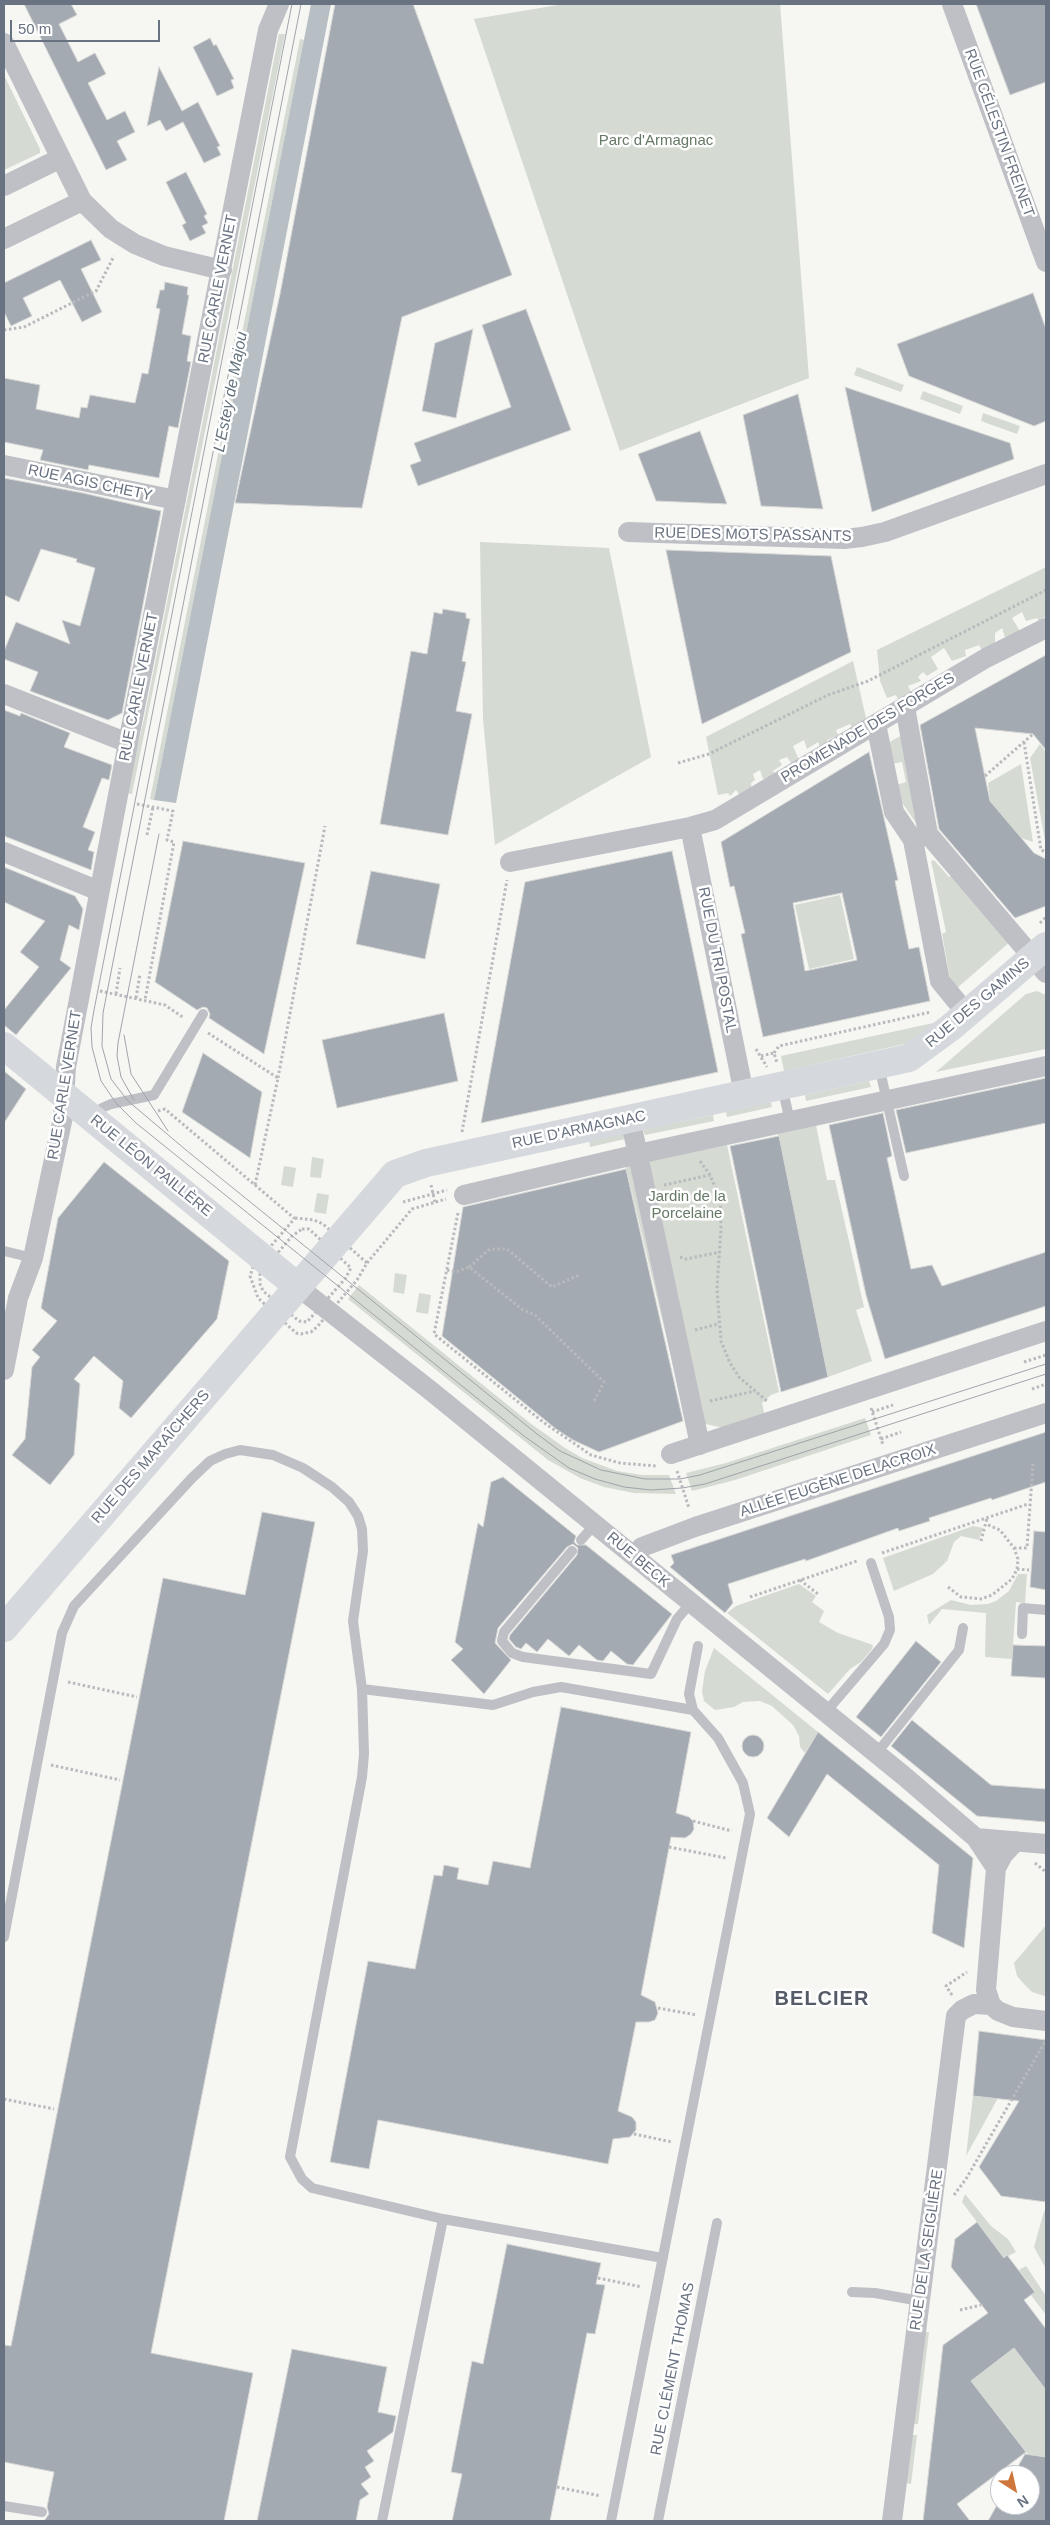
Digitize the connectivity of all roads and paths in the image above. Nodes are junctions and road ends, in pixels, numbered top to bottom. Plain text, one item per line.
1 (279, 4) edge
2 (952, 4) edge
3 (4, 43) edge
4 (60, 158) junction
5 (4, 186) edge
6 (82, 201) junction
7 (4, 239) edge
8 (114, 256) dead end
9 (1046, 262) edge
10 (222, 270) junction
11 (4, 330) edge
12 (4, 465) edge
13 (1046, 474) edge
14 (176, 500) junction
15 (628, 532) dead end
16 (1046, 590) edge
17 (1043, 635) edge
18 (4, 694) edge
19 (904, 707) junction
20 (876, 724) junction
21 (1033, 734) dead end
22 (1024, 742) junction
23 (128, 743) junction
24 (678, 763) dead end
25 (985, 776) dead end
26 (118, 800) junction
27 (153, 807) junction
28 (325, 826) dead end
29 (690, 826) junction
30 (147, 835) dead end
31 (920, 837) junction
32 (4, 852) edge
33 (1046, 852) edge
34 (510, 862) joint
35 (99, 891) junction
36 (1046, 917) edge
37 (1036, 954) edge
38 (120, 968) dead end
39 (140, 974) dead end
40 (81, 988) junction
41 (116, 994) junction
42 (136, 998) junction
43 (145, 1000) junction
44 (959, 1005) junction
45 (203, 1014) dead end
46 (196, 1026) junction
47 (4, 1046) edge
48 (774, 1053) dead end
49 (909, 1058) joint
50 (878, 1065) junction
51 (1046, 1066) edge
52 (278, 1078) junction
53 (782, 1086) junction
54 (744, 1094) junction
55 (63, 1095) junction
56 (886, 1100) junction
57 (155, 1111) dead end
58 (93, 1118) junction
59 (630, 1118) junction
60 (791, 1126) junction
61 (461, 1137) dead end
62 (692, 1143) junction
63 (638, 1154) junction
64 (710, 1174) junction
65 (904, 1176) dead end
66 (255, 1185) junction
67 (645, 1189) junction
68 (457, 1196) junction
69 (401, 1203) dead end
70 (295, 1218) dead end
71 (362, 1247) dead end
72 (4, 1252) edge
73 (720, 1252) junction
74 (33, 1258) junction
75 (661, 1261) junction
76 (348, 1263) dead end
77 (367, 1263) dead end
78 (469, 1267) junction
79 (447, 1270) junction
80 (579, 1275) dead end
81 (297, 1286) junction
82 (8, 1320) edge
83 (1046, 1331) edge
84 (1046, 1354) edge
85 (1024, 1362) dead end
86 (4, 1370) edge
87 (1046, 1384) edge
88 (1032, 1389) dead end
89 (755, 1391) junction
90 (866, 1392) junction
91 (593, 1403) dead end
92 (691, 1405) junction
93 (893, 1405) dead end
94 (872, 1412) junction
95 (1046, 1413) edge
96 (786, 1417) junction
97 (901, 1432) dead end
98 (881, 1439) junction
99 (700, 1444) junction
100 (673, 1458) junction
101 (1033, 1464) dead end
102 (889, 1465) junction
103 (1028, 1504) junction
104 (987, 1518) junction
105 (595, 1524) junction
106 (986, 1524) junction
107 (695, 1527) junction
108 (581, 1540) dead end
109 (981, 1541) dead end
110 (1014, 1548) junction
111 (572, 1551) dead end
112 (878, 1554) dead end
113 (634, 1556) junction
114 (866, 1561) joint
115 (1017, 1569) junction
116 (1030, 1570) dead end
117 (800, 1580) junction
118 (948, 1586) dead end
119 (818, 1594) dead end
120 (750, 1597) dead end
121 (690, 1604) junction
122 (1046, 1610) edge
123 (4, 1628) edge
124 (963, 1628) dead end
125 (1022, 1634) dead end
126 (698, 1646) dead end
127 (55, 1679) junction
128 (362, 1689) junction
129 (137, 1697) dead end
130 (693, 1710) junction
131 (825, 1713) junction
132 (876, 1754) junction
133 (38, 1762) junction
134 (120, 1780) dead end
135 (693, 1822) dead end
136 (746, 1834) junction
137 (976, 1838) junction
138 (1016, 1841) junction
139 (1046, 1844) edge
140 (669, 1847) dead end
141 (741, 1861) junction
142 (996, 1868) junction
143 (4, 1937) edge
144 (991, 2005) junction
145 (658, 2008) dead end
146 (710, 2018) junction
147 (1046, 2021) edge
148 (1046, 2040) edge
149 (4, 2099) edge
150 (54, 2109) dead end
151 (634, 2134) dead end
152 (685, 2145) junction
153 (951, 2200) dead end
154 (443, 2218) junction
155 (717, 2223) dead end
156 (663, 2258) junction
157 (598, 2278) dead end
158 (657, 2289) junction
159 (852, 2292) dead end
160 (920, 2302) junction
161 (981, 2305) dead end
162 (960, 2310) dead end
163 (557, 2487) dead end
164 (615, 2499) junction
165 (4, 2506) edge
166 (42, 2512) dead end
167 (382, 2521) edge
168 (610, 2521) edge
169 (658, 2521) edge
170 (892, 2521) edge

1 - 10 street, RUE CARLE VERNET
2 - 9 street, RUE CÉLESTIN FREINET
3 - 4 street
4 - 5 street
4 - 6 street
6 - 7 street
6 - 10 street
8 - 11 path
10 - 14 street, RUE CARLE VERNET
12 - 14 street, RUE AGIS CHETY
13 - 15 street, RUE DES MOTS PASSANTS
14 - 23 street, RUE CARLE VERNET
16 - 24 path
17 - 19 street, PROMENADE DES FORGES
18 - 23 street
19 - 20 street, PROMENADE DES FORGES
19 - 31 street
20 - 29 street, PROMENADE DES FORGES
20 - 31 street
21 - 22 path
22 - 25 path
22 - 33 path
23 - 26 street, RUE CARLE VERNET
26 - 27 path
26 - 35 street, RUE CARLE VERNET
27 - 30 path
27 - 43 path
28 - 52 path
29 - 34 street, PROMENADE DES FORGES
29 - 54 street, RUE DU TRI POSTAL
31 - 37 street
31 - 44 street
32 - 35 street
34 - 61 path
35 - 40 street, RUE CARLE VERNET
36 - 37 path
37 - 44 main road, RUE DES GAMINS
38 - 41 path
39 - 42 path
40 - 41 path
40 - 55 street, RUE CARLE VERNET
41 - 42 path
42 - 43 path
43 - 46 path
44 - 48 path
44 - 49 main road, RUE DES GAMINS
45 - 46 lane
46 - 52 path
46 - 58 lane
47 - 55 main road, RUE LÉON PAILLÈRE
49 - 50 main road, RUE D'ARMAGNAC
50 - 53 main road, RUE D'ARMAGNAC
50 - 56 lane
51 - 56 street
52 - 66 path
53 - 54 main road, RUE D'ARMAGNAC
53 - 60 lane
54 - 59 main road, RUE D'ARMAGNAC
55 - 58 main road, RUE LÉON PAILLÈRE
55 - 74 street, RUE CARLE VERNET
56 - 60 street
56 - 65 lane
57 - 66 path
58 - 81 main road, RUE LÉON PAILLÈRE
59 - 63 street
59 - 81 main road, RUE D'ARMAGNAC
60 - 62 street
62 - 63 street
62 - 64 path
63 - 67 street
63 - 68 street
64 - 67 path
64 - 73 path
66 - 70 path
67 - 75 street
68 - 69 path
68 - 77 path
68 - 79 path
71 - 76 path
72 - 74 lane
73 - 75 path
73 - 89 path
74 - 82 street, RUE CARLE VERNET
75 - 92 street
78 - 79 path
78 - 80 path
78 - 91 path
79 - 100 path
81 - 105 street, RUE BECK
81 - 123 main road, RUE DES MARAÎCHERS
82 - 86 street, RUE CARLE VERNET
83 - 90 street
84 - 85 path
87 - 88 path
89 - 92 path
89 - 96 path
90 - 94 path
90 - 96 street
92 - 99 street
93 - 94 path
94 - 98 path
95 - 102 street, ALLÉE EUGÈNE DELACROIX
96 - 99 street
97 - 98 path
98 - 102 path
99 - 100 street
100 - 107 path
101 - 103 path
102 - 107 street, ALLÉE EUGÈNE DELACROIX
103 - 104 path
103 - 110 path
104 - 106 path
104 - 112 path
105 - 108 lane
105 - 113 street, RUE BECK
106 - 109 path
106 - 110 path
107 - 113 street, ALLÉE EUGÈNE DELACROIX
110 - 115 path
111 - 121 lane
113 - 121 street, RUE BECK
114 - 117 path
114 - 131 lane
115 - 116 path
115 - 118 path
117 - 119 path
117 - 120 path
121 - 131 street, RUE BECK
122 - 125 lane
124 - 132 lane
126 - 130 lane
127 - 128 lane
127 - 129 path
127 - 133 lane
128 - 130 lane
128 - 154 lane
130 - 136 lane
131 - 132 street, RUE BECK
132 - 137 street, RUE BECK
133 - 134 path
133 - 143 lane
135 - 136 path
136 - 141 lane
137 - 138 street
137 - 142 street, RUE BECK
138 - 139 street
138 - 142 street
140 - 141 path
141 - 146 lane
142 - 144 street
144 - 147 street
144 - 160 street, RUE DE LA SEIGLIÈRE
145 - 146 path
146 - 152 lane
148 - 153 path
149 - 150 path
151 - 152 path
152 - 156 lane
154 - 156 lane
154 - 167 lane
155 - 169 lane, RUE CLÉMENT THOMAS
156 - 158 lane
157 - 158 path
158 - 164 lane
159 - 160 lane
160 - 170 street, RUE DE LA SEIGLIÈRE
161 - 162 path
163 - 164 path
164 - 168 lane
165 - 166 lane

